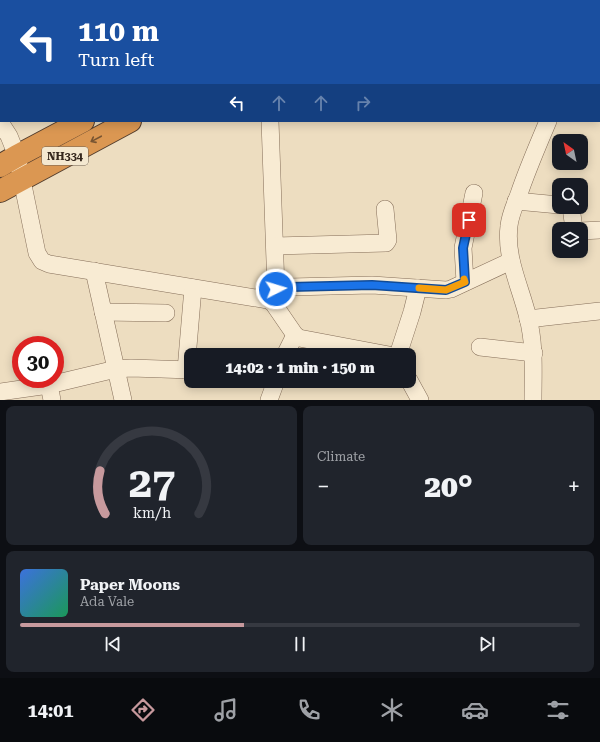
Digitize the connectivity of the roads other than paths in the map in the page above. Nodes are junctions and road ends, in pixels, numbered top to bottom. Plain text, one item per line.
1 (0, 122) edge
2 (80, 122) edge
3 (128, 122) edge
4 (270, 122) edge
5 (548, 122) edge
6 (8, 161) edge
7 (22, 178) junction
8 (0, 191) edge
9 (474, 193) dead end
10 (516, 201) junction
11 (552, 204) edge
12 (385, 209) dead end
13 (600, 230) edge
14 (588, 231) edge
15 (275, 246) junction
16 (511, 261) junction
17 (94, 271) junction
18 (465, 282) junction
19 (193, 288) junction
20 (418, 288) junction
21 (275, 297) junction
22 (600, 311) edge
23 (103, 312) junction
24 (166, 313) dead end
25 (528, 319) junction
26 (295, 335) junction
27 (480, 347) dead end
28 (189, 348) edge
29 (288, 348) edge
30 (349, 348) edge
31 (400, 348) edge
32 (534, 353) junction
33 (116, 369) junction
34 (184, 370) edge
35 (273, 388) edge
36 (413, 388) edge
37 (0, 392) edge
38 (51, 393) edge
39 (123, 400) edge
40 (269, 400) edge
41 (420, 400) edge
42 (533, 400) edge

1 - 6 street
2 - 6 highway, NH334
3 -> 7 highway, NH334
4 - 15 street
5 - 10 street
6 - 7 street
7 - 8 highway, NH334
7 - 17 street
9 - 18 street
10 - 11 street
10 - 16 street
12 - 15 street
13 - 14 street
15 - 21 street
16 - 18 street
16 - 25 street
17 - 19 street
17 - 23 street
18 - 20 street
19 - 21 street
19 - 28 street
20 - 21 street
20 - 31 street
21 - 26 street
22 - 25 street
23 - 24 street
23 - 33 street
25 - 32 street
26 - 29 street
26 - 30 street
27 - 32 street
32 - 42 street
33 - 34 street
33 - 38 street
33 - 39 street
35 - 40 street
36 - 41 street
37 - 38 street

